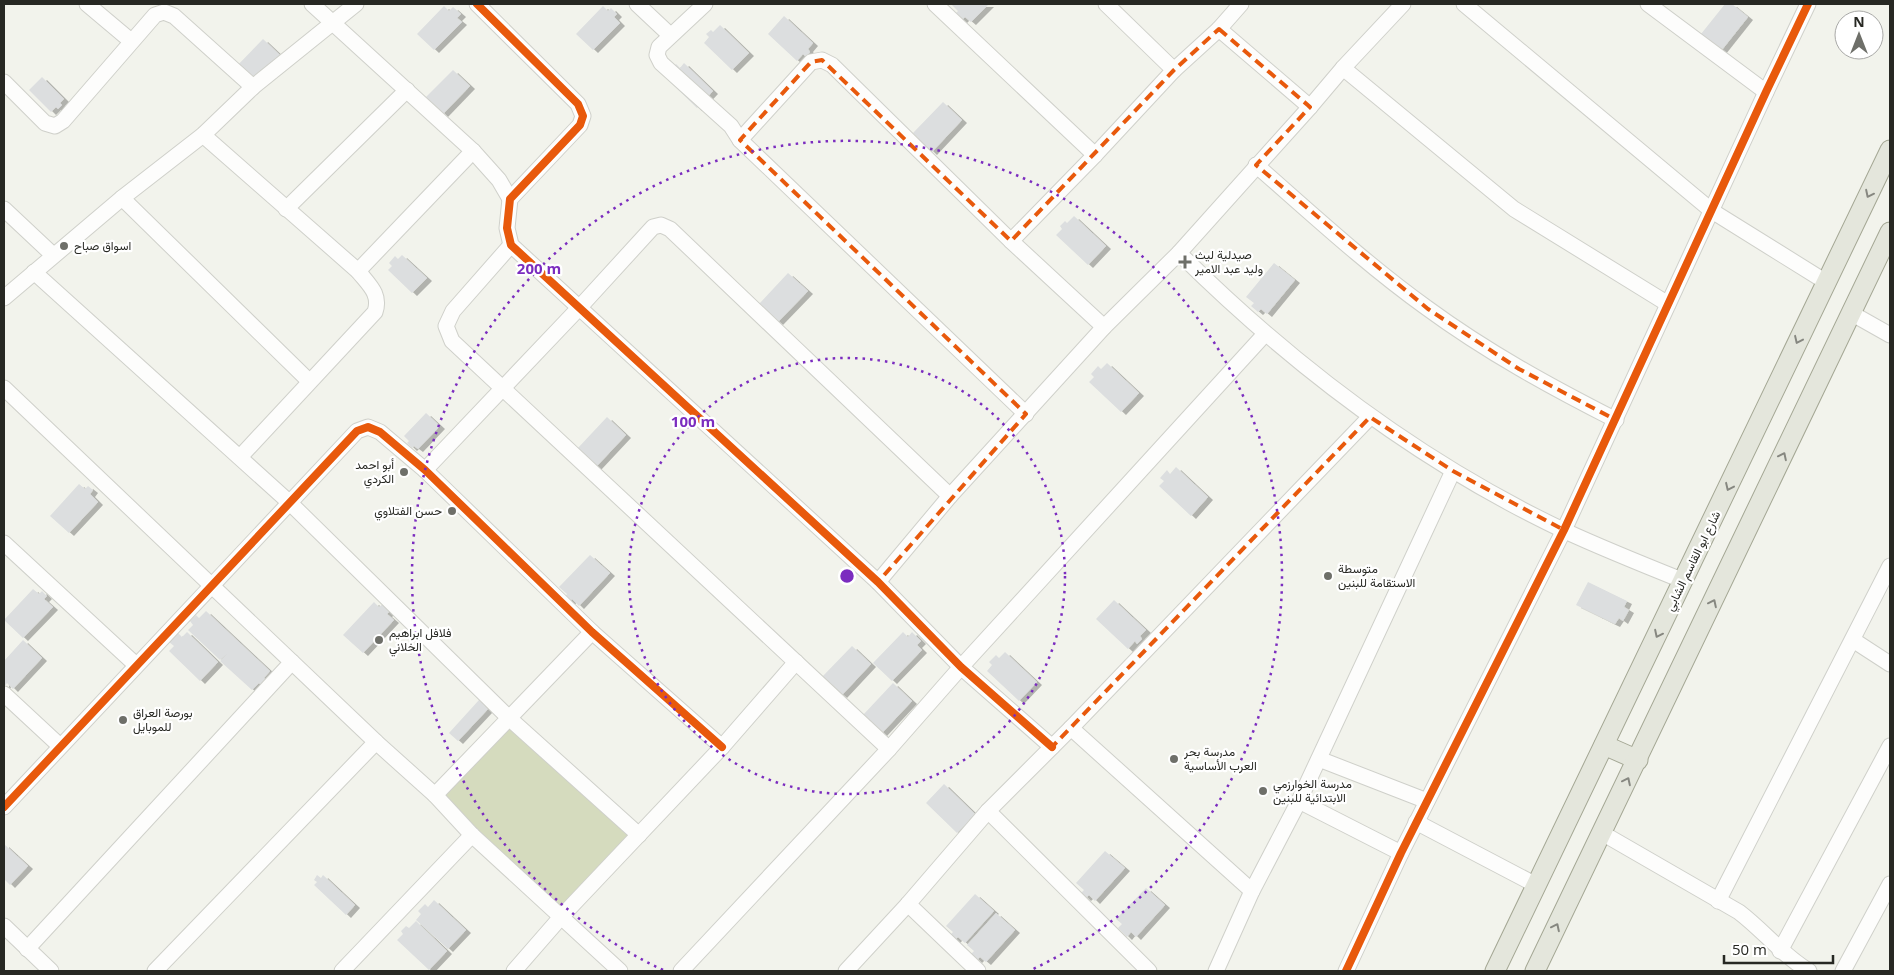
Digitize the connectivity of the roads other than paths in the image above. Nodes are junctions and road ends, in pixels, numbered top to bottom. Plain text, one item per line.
1 (87, 4) edge
2 (312, 4) edge
3 (356, 4) edge
4 (477, 4) edge
5 (637, 4) edge
6 (705, 4) edge
7 (935, 4) edge
8 (1106, 4) edge
9 (1241, 4) edge
10 (1403, 4) edge
11 (1464, 4) edge
12 (1648, 4) edge
13 (1808, 4) edge
14 (331, 23) junction
15 (1219, 29) junction
16 (670, 35) junction
17 (130, 40) junction
18 (1343, 68) junction
19 (1174, 70) junction
20 (4, 82) edge
21 (252, 87) junction
22 (407, 90) junction
23 (1766, 92) junction
24 (1310, 107) junction
25 (203, 135) junction
26 (740, 140) junction
27 (1890, 150) edge
28 (473, 151) junction
29 (1095, 155) junction
30 (1256, 166) junction
31 (122, 198) junction
32 (510, 199) junction
33 (4, 209) edge
34 (286, 209) junction
35 (1712, 211) junction
36 (1890, 232) edge
37 (1011, 241) junction
38 (511, 245) junction
39 (1179, 253) junction
40 (53, 256) junction
41 (358, 271) junction
42 (34, 272) junction
43 (1826, 282) junction
44 (4, 298) edge
45 (1668, 304) junction
46 (579, 308) junction
47 (1852, 313) junction
48 (1104, 327) junction
49 (1265, 334) junction
50 (1890, 334) edge
51 (309, 381) junction
52 (4, 388) edge
53 (503, 388) junction
54 (1026, 414) junction
55 (1370, 417) junction
56 (1616, 420) junction
57 (240, 457) junction
58 (424, 470) junction
59 (1453, 471) junction
60 (950, 496) junction
61 (290, 502) junction
62 (1564, 530) junction
63 (4, 543) edge
64 (1890, 566) edge
65 (1684, 581) junction
66 (878, 582) junction
67 (212, 586) junction
68 (592, 632) junction
69 (1853, 640) junction
70 (292, 662) junction
71 (796, 662) junction
72 (1890, 664) edge
73 (136, 665) junction
74 (961, 666) junction
75 (6, 701) edge
76 (509, 718) junction
77 (1071, 728) junction
78 (376, 742) junction
79 (1604, 745) junction
80 (60, 746) junction
81 (1890, 746) edge
82 (722, 747) junction
83 (1052, 747) junction
84 (889, 749) junction
85 (1319, 759) junction
86 (1638, 760) junction
87 (436, 795) junction
88 (1299, 801) junction
89 (1427, 801) junction
90 (4, 807) edge
91 (988, 811) junction
92 (1416, 822) junction
93 (1602, 833) junction
94 (472, 835) junction
95 (639, 835) junction
96 (1401, 852) junction
97 (1890, 884) edge
98 (1536, 885) junction
99 (1252, 891) junction
100 (1718, 901) junction
101 (908, 904) junction
102 (561, 917) junction
103 (4, 926) edge
104 (27, 949) junction
105 (1780, 950) junction
106 (50, 971) edge
107 (155, 971) edge
108 (342, 971) edge
109 (514, 971) edge
110 (620, 971) edge
111 (681, 971) edge
112 (846, 971) edge
113 (978, 971) edge
114 (1149, 971) edge
115 (1216, 971) edge
116 (1346, 971) edge
117 (1496, 971) edge
118 (1535, 971) edge
119 (1809, 971) edge
120 (1843, 971) edge

1 - 17 street
2 - 14 street
3 - 14 street
4 - 32 street
5 - 16 street
6 - 16 street
7 - 29 street
8 - 19 street
9 - 15 street
10 - 18 street
11 - 35 street
12 - 23 street
13 - 23 street
14 - 21 street
14 - 22 street
15 - 19 street
15 - 24 street
16 - 26 street
17 - 20 street
17 - 21 street
18 - 24 street
18 - 45 street
19 - 29 street
21 - 25 street
22 - 28 street
22 - 34 street
23 - 35 street
24 - 30 street
25 - 31 street
25 - 34 street
26 - 37 street
26 - 54 street
27 -> 43 main road, شارع ابو القاسم الشابي
28 - 32 street
28 - 41 street
29 - 37 street
30 - 39 street
30 - 56 street
31 - 40 street
31 - 51 street
32 - 38 street
33 - 40 street
34 - 41 street
35 - 43 street
35 - 45 street
36 - 47 main road
37 - 48 street
38 - 46 street
38 - 53 street
39 - 48 street
39 - 49 street
40 - 42 street
41 - 51 street
42 - 44 street
42 - 57 street
43 -> 65 main road, شارع ابو القاسم الشابي
45 - 56 street
46 - 53 street
46 - 60 street
46 - 66 street
47 - 50 street
86 -> 47 main road
48 - 54 street
49 - 55 street
49 - 74 street
51 - 57 street
52 - 67 street
53 - 58 street
53 - 71 street
54 - 60 street
55 - 59 street
55 - 77 street
56 - 62 street
57 - 61 street
58 - 61 street
58 - 68 street
59 - 62 street
59 - 85 street
60 - 66 street
61 - 67 street
61 - 76 street
62 - 65 street
62 - 89 street
63 - 73 street
64 - 69 street
65 -> 79 main road, شارع ابو القاسم الشابي
66 - 74 street
67 - 70 street
67 - 73 street
68 - 76 street
68 - 82 street
69 - 72 street
69 - 100 street
70 - 78 street
70 - 104 street
71 - 82 street
71 - 84 street
73 - 80 street
74 - 83 street
74 - 84 street
75 - 80 street
76 - 87 street
76 - 95 street
77 - 83 street
77 - 99 street
78 - 87 street
78 - 107 street
79 - 86 main road
79 - 98 main road, شارع ابو القاسم الشابي
80 - 90 street
81 - 105 street
82 - 95 street
83 - 91 street
84 - 111 street
85 - 88 street
85 - 89 street
93 -> 86 main road
87 - 94 street
88 - 96 street
88 - 99 street
89 - 92 street
91 - 101 street
91 - 114 street
92 - 96 street
92 - 98 street
93 - 100 street
118 -> 93 main road
94 - 102 street
94 - 108 street
95 - 102 street
96 - 116 street
97 - 120 street
98 - 117 main road, شارع ابو القاسم الشابي
99 - 115 street
100 - 105 street
101 - 112 street
101 - 113 street
102 - 109 street
102 - 110 street
103 - 104 street
104 - 106 street
105 - 119 street

